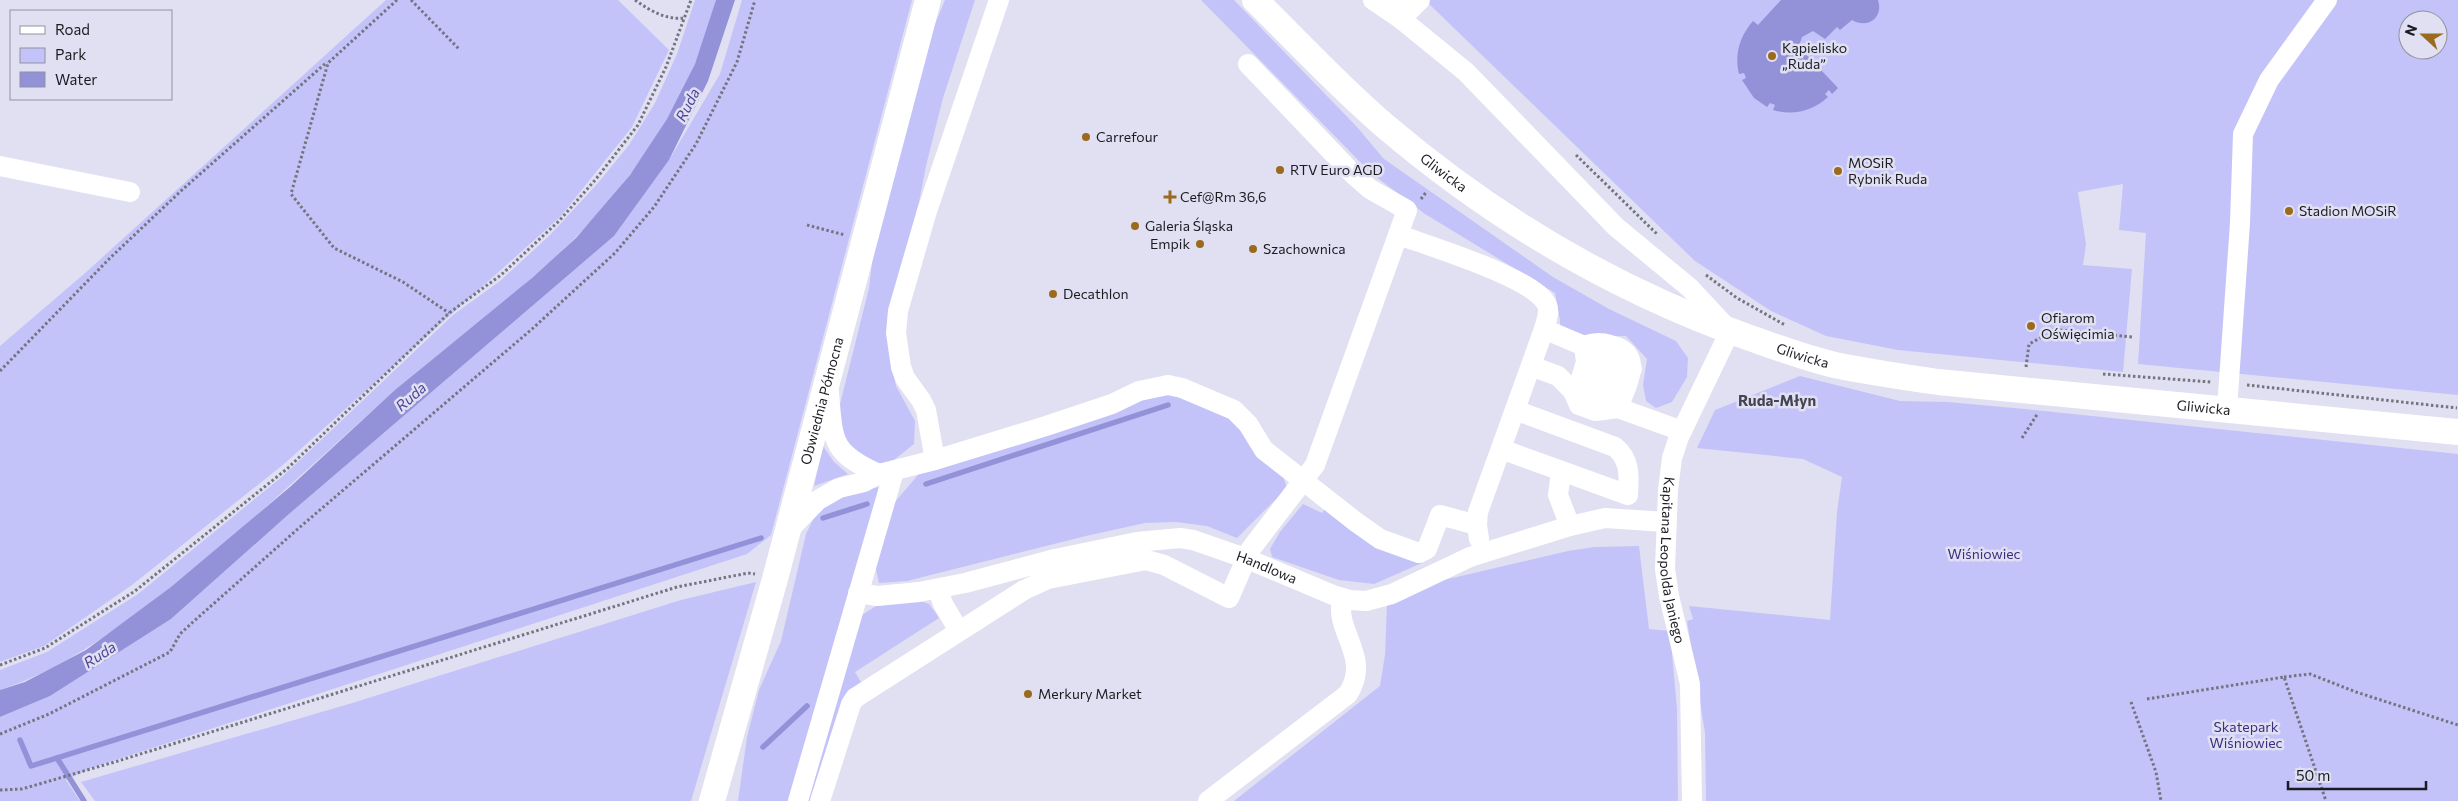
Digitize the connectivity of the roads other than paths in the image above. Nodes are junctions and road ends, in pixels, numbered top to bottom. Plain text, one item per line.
1 (928, 0) edge
2 (999, 0) edge
3 (1255, 0) edge
4 (1373, 0) edge
5 (1396, 0) edge
6 (1420, 0) edge
7 (2327, 0) edge
8 (1401, 19) junction
9 (1248, 64) dead end
10 (0, 166) edge
11 (130, 192) dead end
12 (1398, 235) junction
13 (1690, 288) junction
14 (1675, 310) junction
15 (1544, 329) junction
16 (1730, 331) junction
17 (1584, 346) junction
18 (1531, 366) junction
19 (828, 381) junction
20 (1624, 391) junction
21 (2227, 409) junction
22 (1515, 410) junction
23 (1682, 431) junction
24 (2458, 432) edge
25 (1501, 449) junction
26 (935, 460) junction
27 (1561, 471) junction
28 (886, 472) junction
29 (1304, 481) junction
30 (1666, 522) junction
31 (1477, 525) junction
32 (1570, 526) junction
33 (788, 531) junction
34 (1483, 553) junction
35 (1246, 558) junction
36 (938, 589) junction
37 (858, 593) junction
38 (1342, 598) junction
39 (960, 632) junction
40 (712, 801) edge
41 (798, 801) edge
42 (820, 801) edge
43 (1208, 801) edge
44 (1692, 801) edge

1 - 19 main road, Obwiednia Północna
2 - 26 street
3 - 14 main road, Gliwicka
4 - 8 street
5 - 8 street
6 - 8 street
7 - 21 street
8 - 13 street
9 - 12 street
10 - 11 street
12 - 15 street
12 - 29 street
13 - 14 street
13 - 16 street
14 - 16 main road, Gliwicka
15 - 17 street
15 - 18 street
16 - 21 main road, Gliwicka
16 - 23 street, Kapitana Leopolda Janiego
17 - 20 street
17 - 20 street
18 - 20 street
18 - 22 street
19 - 28 street
19 - 33 main road, Obwiednia Północna
20 - 23 street
21 - 24 main road, Gliwicka
22 - 25 street
22 - 27 street
23 - 30 street, Kapitana Leopolda Janiego
25 - 27 street
25 - 31 street
26 - 28 street
26 - 29 street
27 - 32 street
28 - 33 street
28 - 37 street
29 - 31 street
29 - 35 street
30 - 32 street, Handlowa
30 - 44 street, Kapitana Leopolda Janiego
31 - 34 street
32 - 34 street, Handlowa
33 - 40 main road, Obwiednia Północna
34 - 38 street, Handlowa
35 - 36 street, Handlowa
35 - 38 street, Handlowa
35 - 39 street
36 - 37 street, Handlowa
36 - 39 street
37 - 41 street
38 - 43 street
39 - 42 street

